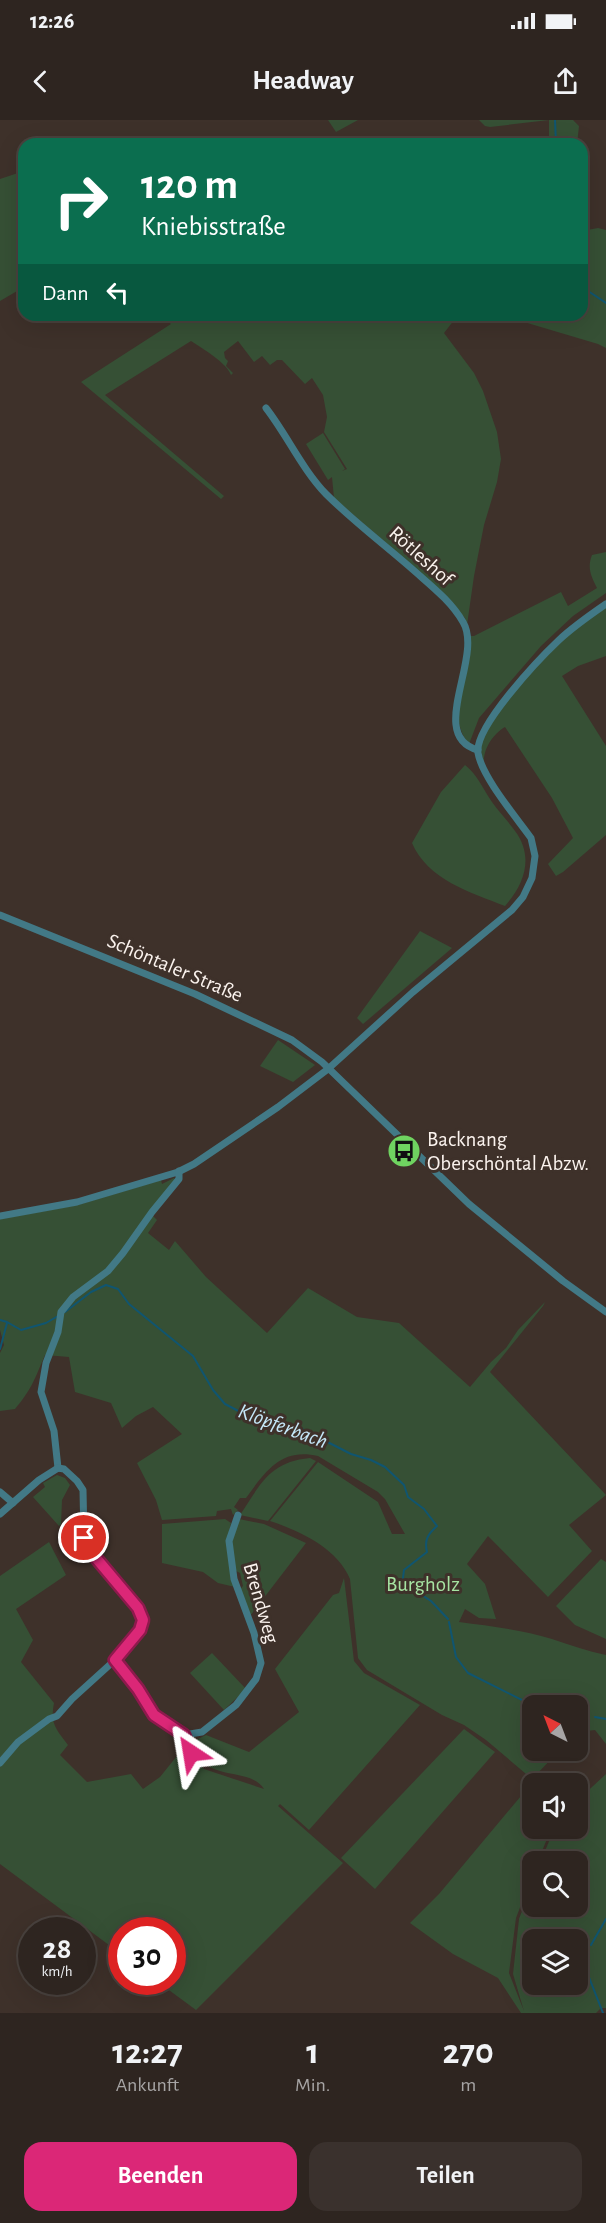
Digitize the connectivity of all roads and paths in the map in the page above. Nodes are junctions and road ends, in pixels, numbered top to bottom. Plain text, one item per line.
1 (266, 408) dead end
2 (606, 604) edge
3 (478, 750) junction
4 (0, 915) edge
5 (328, 1069) junction
6 (179, 1171) junction
7 (0, 1216) edge
8 (606, 1312) edge
9 (58, 1468) junction
10 (0, 1492) edge
11 (13, 1503) junction
12 (0, 1514) edge
13 (238, 1515) dead end
14 (115, 1660) junction
15 (184, 1735) junction
16 (191, 1753) dead end
17 (0, 1763) edge

1 - 3 street, Rötleshof
2 - 3 street
3 - 5 street
4 - 5 street, Schöntaler Straße
5 - 6 street
5 - 8 street, Schöntaler Straße
6 - 7 street
6 - 9 street
9 - 11 street
9 - 14 street
10 - 11 street
11 - 12 street
13 - 15 street, Brendweg
14 - 15 street
14 - 17 street
15 - 16 street

